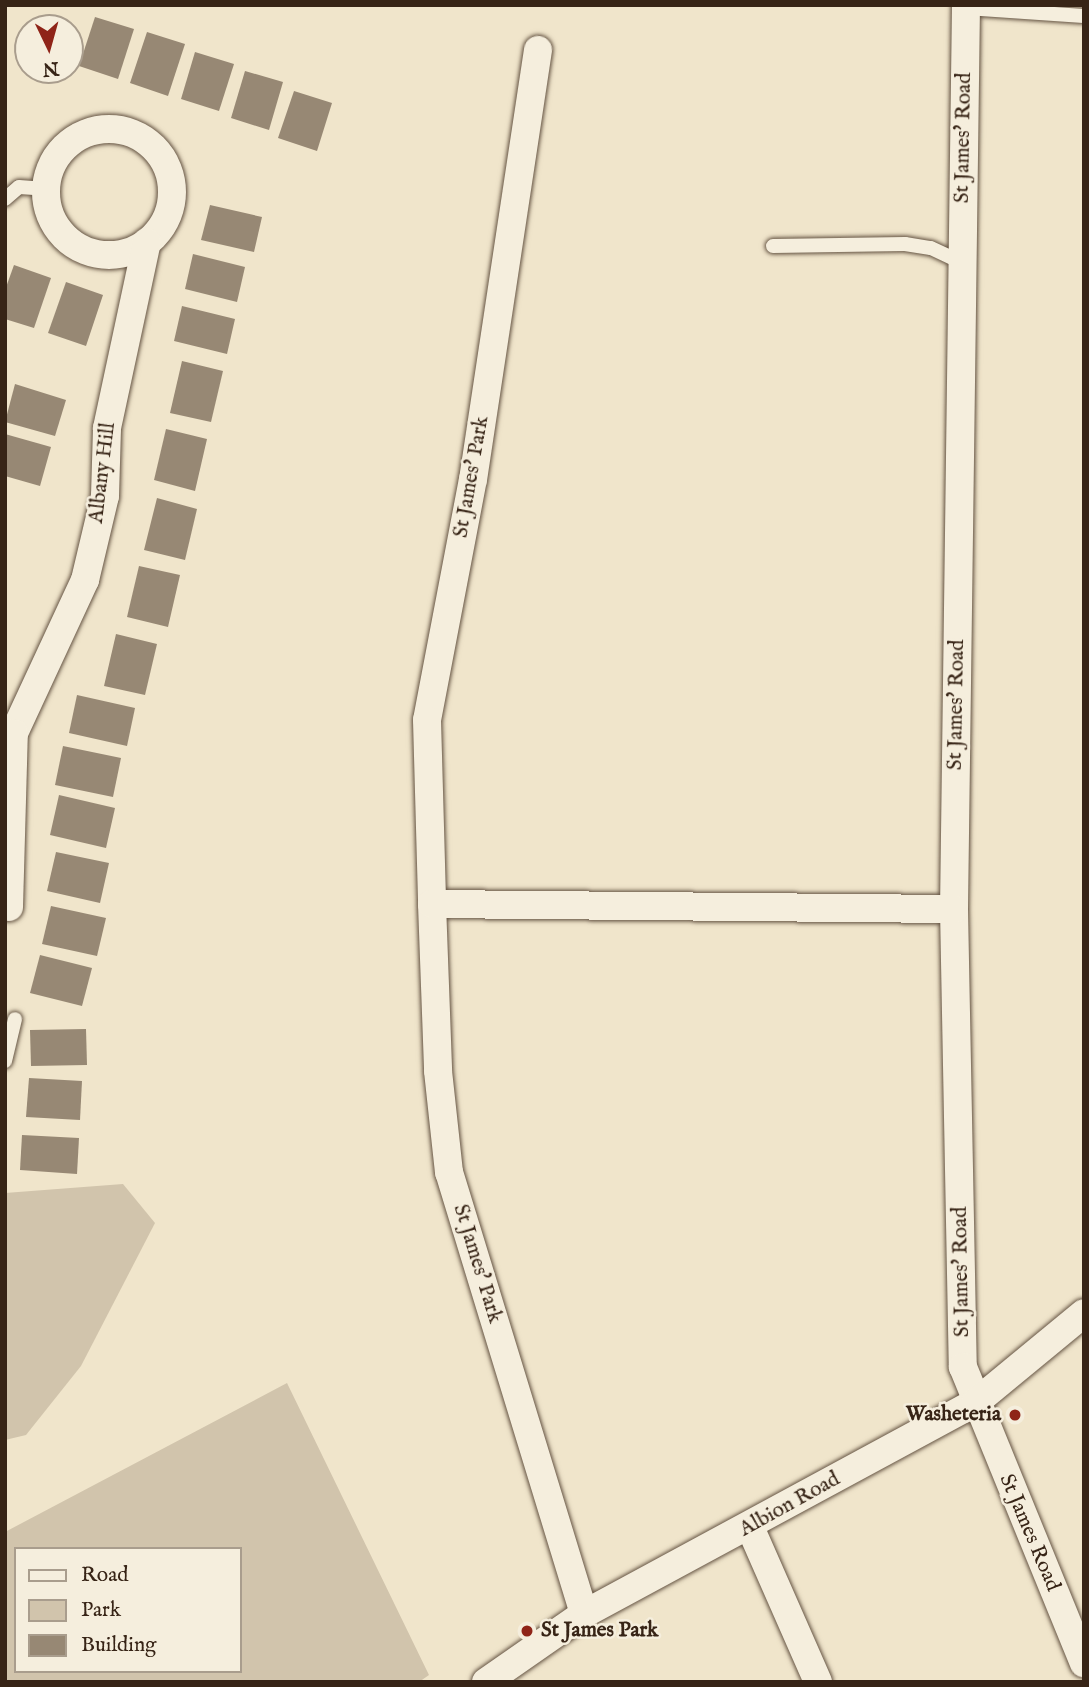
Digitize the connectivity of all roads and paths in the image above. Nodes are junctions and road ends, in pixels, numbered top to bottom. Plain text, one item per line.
1 (966, 7) edge
2 (1084, 16) edge
3 (538, 50) dead end
4 (46, 189) junction
5 (5, 199) edge
6 (147, 242) junction
7 (773, 246) dead end
8 (963, 263) junction
9 (10, 734) edge
10 (8, 890) edge
11 (432, 904) junction
12 (954, 909) junction
13 (15, 1019) dead end
14 (5, 1060) edge
15 (1084, 1313) edge
16 (975, 1403) junction
17 (750, 1527) junction
18 (584, 1614) junction
19 (1084, 1663) edge
20 (486, 1682) edge
21 (818, 1682) edge

1 - 2 lane
1 - 8 street, St James' Road
3 - 11 street, St James' Park
4 - 5 lane
4 - 6 street
4 - 6 street, Albany Hill
6 - 9 street, Albany Hill
7 - 8 lane
8 - 12 street, St James' Road
9 - 10 street, Albany Hill
11 - 12 street
11 - 18 street, St James' Park
12 - 16 street, St James' Road
13 - 14 lane
15 - 16 street, Albion Road
16 - 17 street, Albion Road
16 - 19 street, St James Road
17 - 18 street, Albion Road
17 - 21 street
18 - 20 street, Albion Road

